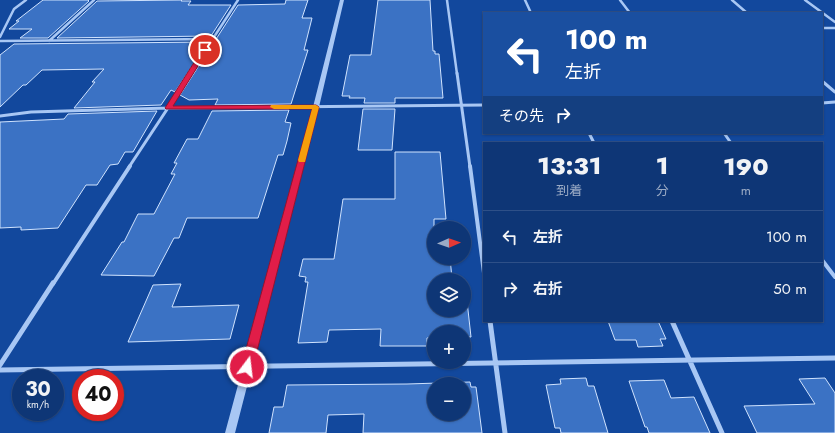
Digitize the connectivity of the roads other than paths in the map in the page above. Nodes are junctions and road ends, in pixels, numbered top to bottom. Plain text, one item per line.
1 (26, 0) edge
2 (94, 0) edge
3 (238, 0) edge
4 (342, 0) edge
5 (447, 0) edge
6 (525, 0) edge
7 (620, 0) edge
8 (732, 0) edge
9 (806, 0) edge
10 (531, 12) edge
11 (629, 12) edge
12 (746, 12) edge
13 (822, 12) edge
14 (823, 13) edge
15 (835, 22) edge
16 (823, 28) edge
17 (835, 28) edge
18 (0, 36) edge
19 (213, 39) junction
20 (49, 41) junction
21 (0, 42) edge
22 (823, 82) edge
23 (835, 92) edge
24 (835, 102) edge
25 (823, 103) edge
26 (483, 105) edge
27 (462, 106) junction
28 (316, 107) junction
29 (168, 108) junction
30 (0, 116) edge
31 (823, 261) edge
32 (483, 265) edge
33 (835, 277) edge
34 (490, 322) edge
35 (672, 322) edge
36 (835, 358) edge
37 (689, 360) junction
38 (496, 364) junction
39 (0, 365) edge
40 (247, 367) junction
41 (0, 370) edge
42 (230, 433) edge
43 (505, 433) edge
44 (722, 433) edge

1 - 18 street
2 - 20 street
3 - 19 street
4 - 28 street
5 - 27 street
6 - 10 street
7 - 11 street
8 - 12 street
9 - 13 street
14 - 15 street
16 - 17 street
19 - 20 street
19 - 29 street
20 - 21 street
22 - 23 street
24 - 25 street
26 - 27 street
27 - 28 street
27 - 32 street
28 - 29 street
28 - 40 street
29 - 30 street
29 - 39 street
31 - 33 street
34 - 38 street
35 - 37 street
36 - 37 street
37 - 38 street
37 - 44 street
38 - 40 street
38 - 43 street
40 - 41 street
40 - 42 street

